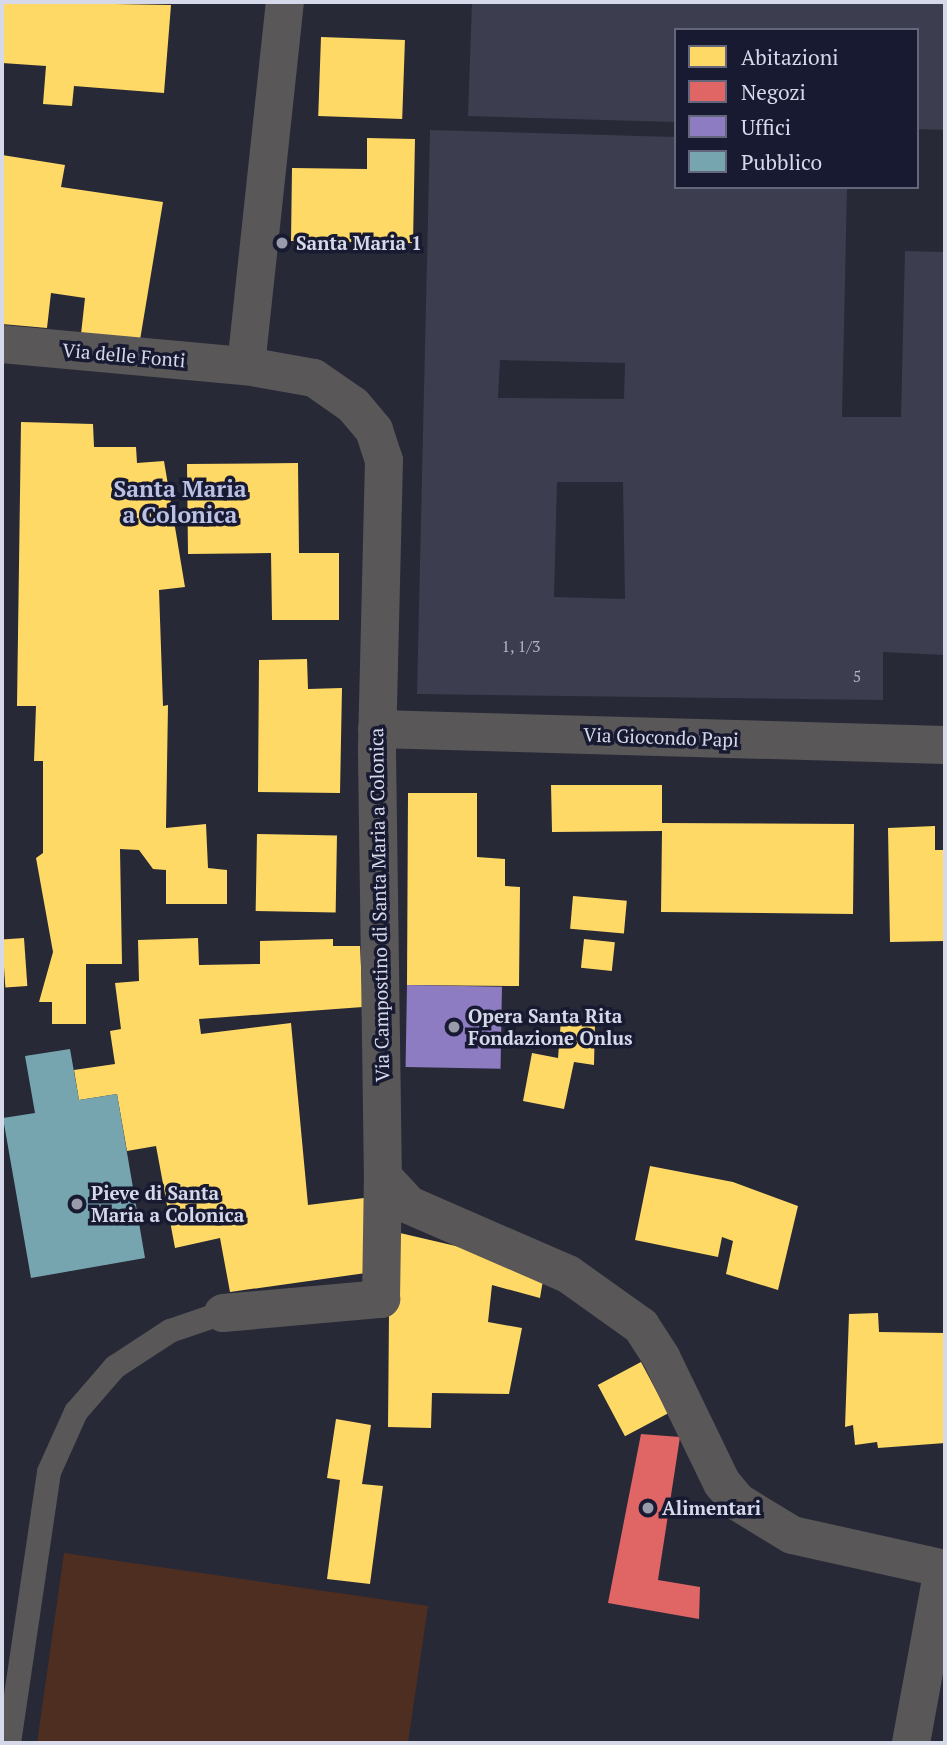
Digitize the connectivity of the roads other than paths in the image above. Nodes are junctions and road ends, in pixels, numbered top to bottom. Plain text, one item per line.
1 (285, 2) edge
2 (2, 344) edge
3 (246, 366) junction
4 (377, 729) junction
5 (945, 745) edge
6 (383, 1177) junction
7 (223, 1313) joint
8 (944, 1569) edge
9 (9, 1743) edge
10 (911, 1743) edge

1 - 3 street
2 - 3 street, Via delle Fonti
3 - 4 street, Via Campostino di Santa Maria a Colonica
4 - 5 street, Via Giocondo Papi
4 - 6 street, Via Campostino di Santa Maria a Colonica
6 - 7 street, Via Campostino di Santa Maria a Colonica
6 - 8 street
7 - 9 lane
8 - 10 street

